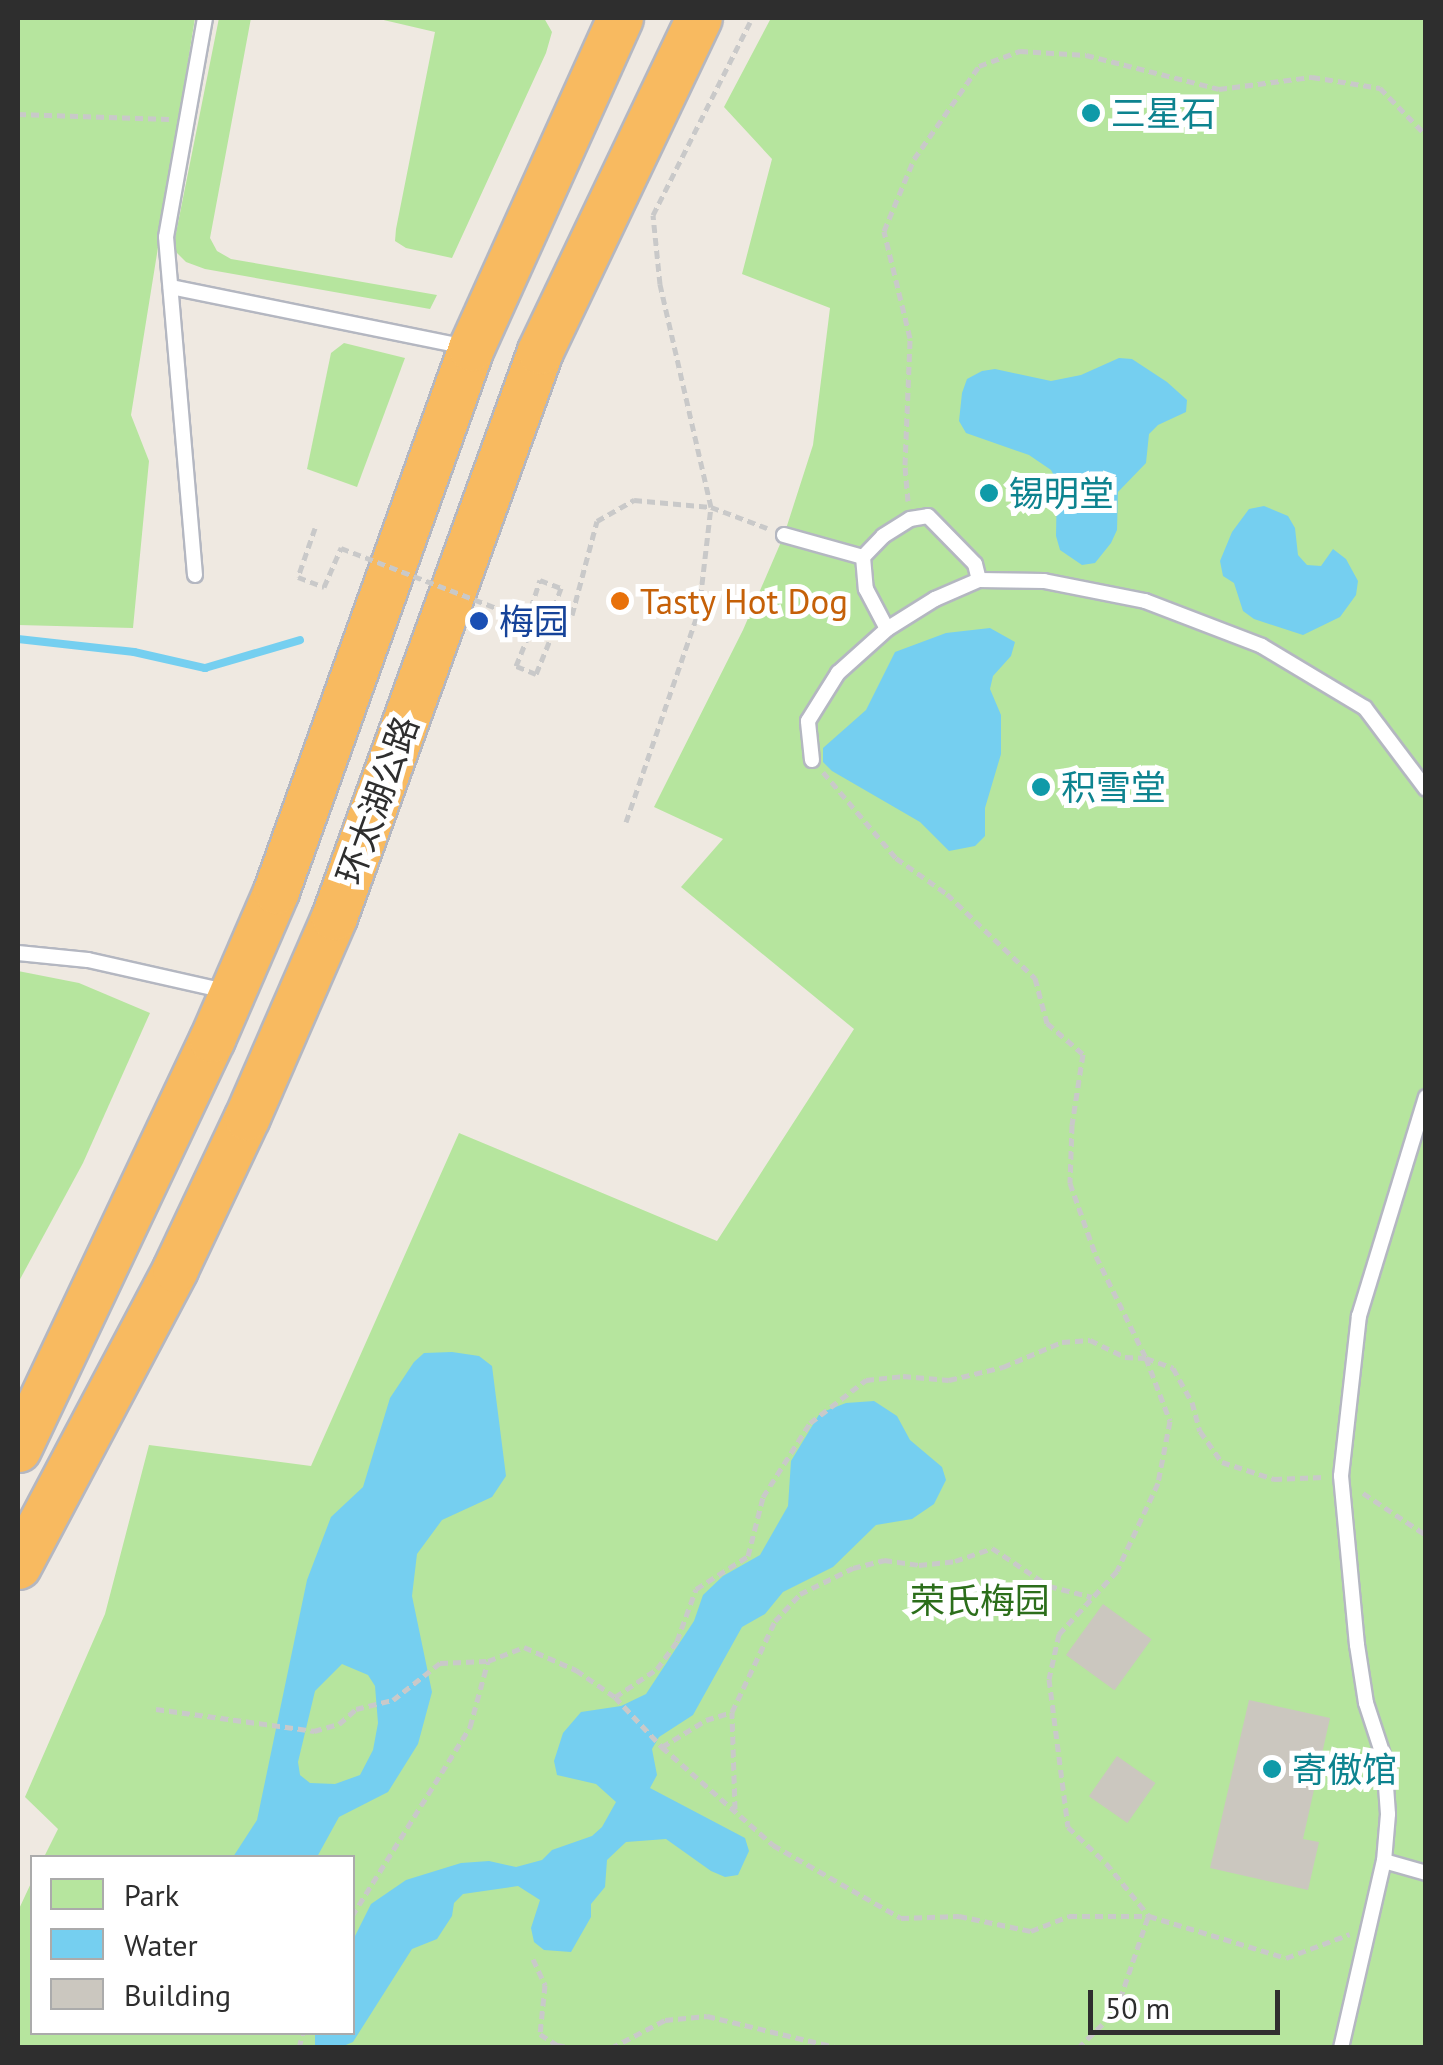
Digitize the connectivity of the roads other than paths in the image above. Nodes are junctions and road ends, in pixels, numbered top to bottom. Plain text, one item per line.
1 (205, 18) edge
2 (620, 18) edge
3 (699, 18) edge
4 (171, 287) junction
5 (470, 348) junction
6 (784, 535) road end
7 (863, 557) junction
8 (195, 574) dead end
9 (979, 580) junction
10 (887, 630) junction
11 (812, 760) road end
12 (1426, 790) edge
13 (18, 954) edge
14 (232, 993) junction
15 (1426, 1098) edge
16 (18, 1449) edge
17 (18, 1566) edge
18 (1384, 1861) junction
19 (1426, 1873) edge
20 (1341, 2048) edge

1 - 4 lane
2 - 5 highway, 环太湖公路
3 - 17 highway, 环太湖公路
4 - 5 lane
4 - 8 lane
5 - 14 highway, 环太湖公路
6 - 7 lane
7 - 9 lane
7 - 10 lane
9 - 10 lane
9 - 12 lane
10 - 11 lane
13 - 14 lane
14 - 16 highway, 环太湖公路
15 - 18 lane
18 - 19 lane
18 - 20 lane

